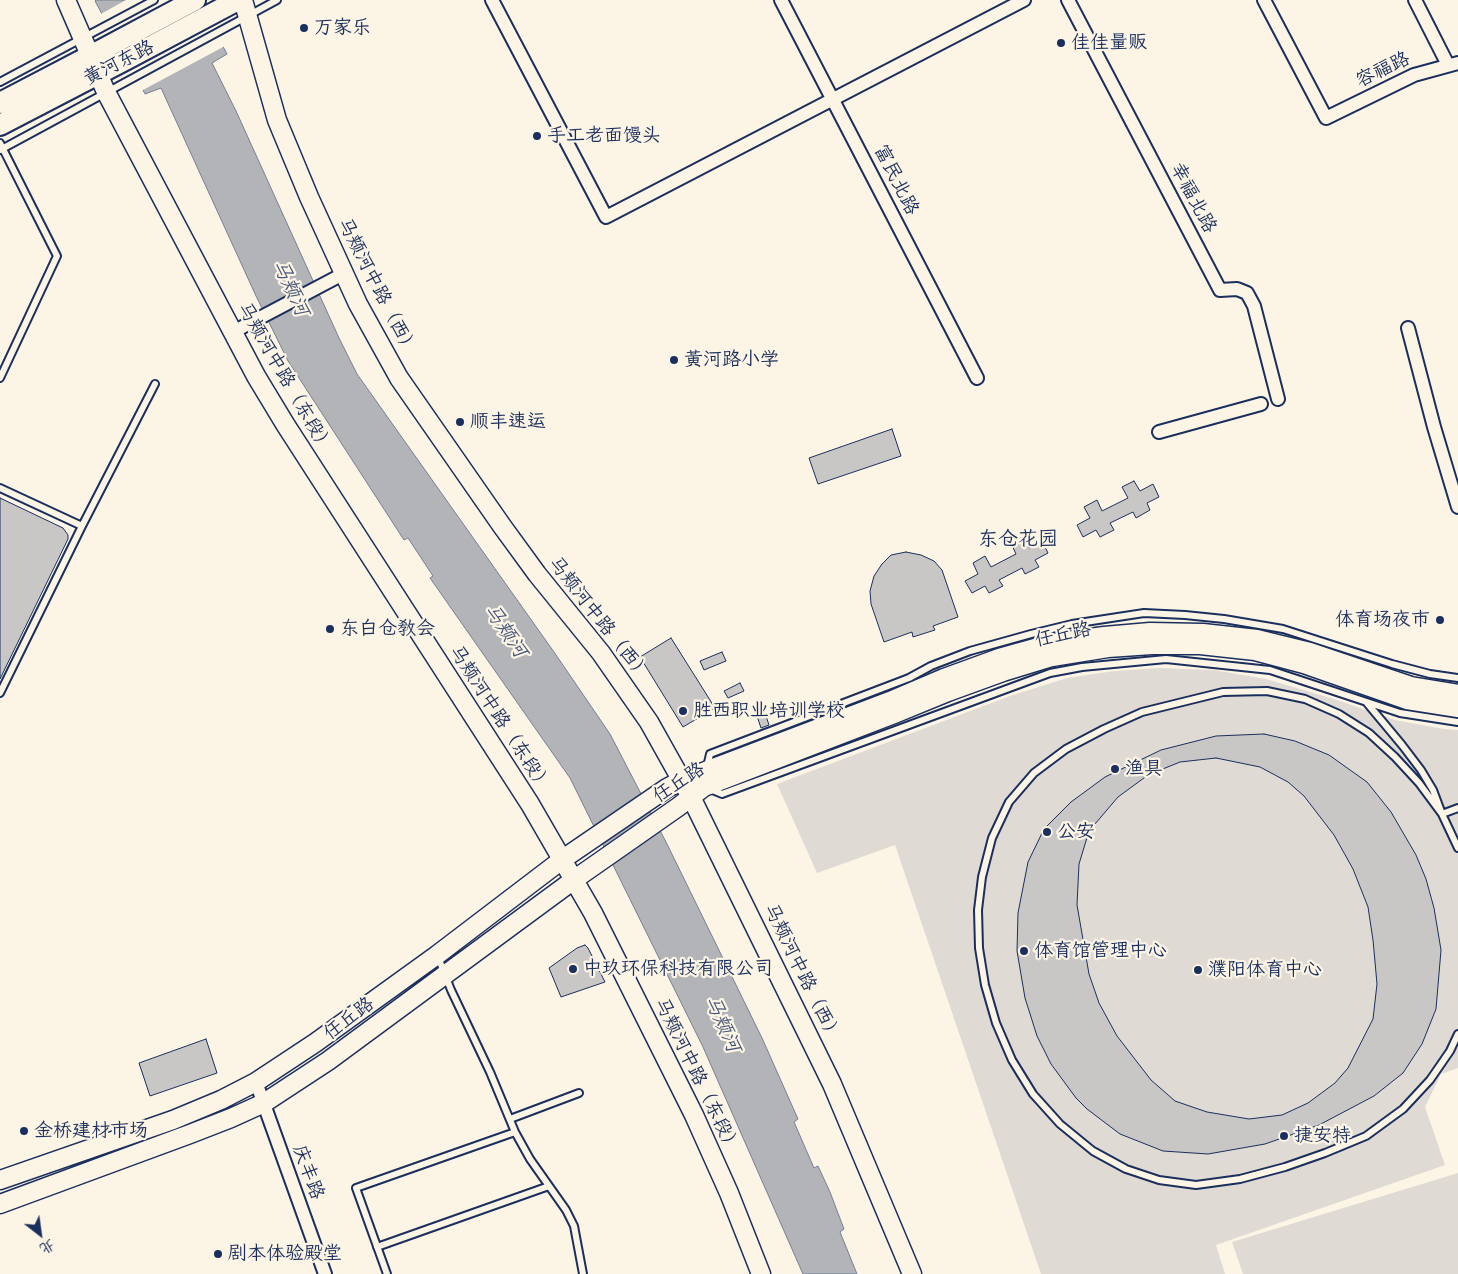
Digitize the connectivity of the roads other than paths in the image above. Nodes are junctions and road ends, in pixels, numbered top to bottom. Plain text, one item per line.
1 (66, 0) edge
2 (154, 0) edge
3 (194, 0) edge
4 (277, 0) edge
5 (492, 0) edge
6 (781, 0) edge
7 (1024, 0) edge
8 (1068, 0) edge
9 (1264, 0) edge
10 (1415, 0) edge
11 (243, 5) edge
12 (90, 56) junction
13 (1453, 64) edge
14 (134, 67) junction
15 (0, 82) edge
16 (106, 92) junction
17 (833, 99) junction
18 (0, 102) edge
19 (0, 125) edge
20 (1, 147) edge
21 (337, 277) junction
22 (1408, 328) dead end
23 (233, 332) junction
24 (0, 378) edge
25 (977, 378) dead end
26 (155, 384) dead end
27 (1278, 399) dead end
28 (1261, 404) dead end
29 (1159, 432) dead end
30 (0, 488) edge
31 (1458, 507) edge
32 (82, 526) junction
33 (1458, 678) edge
34 (0, 693) edge
35 (1458, 694) edge
36 (1367, 703) junction
37 (1458, 708) edge
38 (1458, 722) edge
39 (674, 784) junction
40 (695, 790) junction
41 (1458, 808) edge
42 (1442, 814) junction
43 (1458, 848) edge
44 (564, 859) junction
45 (575, 879) junction
46 (437, 955) junction
47 (444, 975) junction
48 (1458, 1034) edge
49 (256, 1082) junction
50 (579, 1094) dead end
51 (264, 1103) junction
52 (510, 1119) junction
53 (515, 1132) junction
54 (0, 1180) edge
55 (549, 1186) junction
56 (0, 1204) edge
57 (377, 1246) junction
58 (325, 1274) edge
59 (387, 1274) edge
60 (583, 1274) edge
61 (762, 1274) edge
62 (912, 1274) edge

1 - 12 street, 马颊河中路（东段）
2 - 12 lane
3 - 12 main road, 黄河东路
4 - 11 lane
5 - 17 street
6 - 17 street, 富民北路
7 - 17 street
8 - 27 street, 幸福北路
9 - 13 street, 容福路
10 - 13 street
11 - 14 main road, 黄河东路
11 - 21 street, 马颊河中路（西）
12 - 14 main road, 黄河东路
12 - 15 lane
12 - 16 street, 马颊河中路（东段）
12 - 18 main road, 黄河东路
12 - 19 main road, 黄河东路
14 - 16 lane
16 - 20 lane
16 - 23 street, 马颊河中路（东段）
17 - 25 street, 富民北路
20 - 24 lane
21 - 23 street
21 - 39 street, 马颊河中路（西）
22 - 31 street
23 - 44 street, 马颊河中路（东段）
26 - 32 lane
28 - 29 street
30 - 32 lane
32 - 34 lane
33 - 40 lane
35 - 40 street, 任丘路
36 - 38 lane
36 - 40 lane
36 - 42 lane
37 - 40 street, 任丘路
39 - 40 street, 任丘路
39 - 40 street, 马颊河中路（西）
39 - 44 street, 任丘路
40 - 45 street, 任丘路
40 - 62 street, 马颊河中路（西）
41 - 42 lane
42 - 43 lane
42 - 48 lane
44 - 45 street, 马颊河中路（东段）
44 - 46 street, 任丘路
45 - 47 street, 任丘路
45 - 61 street, 马颊河中路（东段）
46 - 47 lane
46 - 49 street, 任丘路
47 - 51 street, 任丘路
47 - 52 lane
49 - 51 street, 庆丰路
49 - 54 street, 任丘路
50 - 52 lane
51 - 56 street, 任丘路
51 - 58 street, 庆丰路
52 - 53 lane
53 - 55 lane
53 - 57 lane
55 - 57 lane
55 - 60 lane
57 - 59 lane

